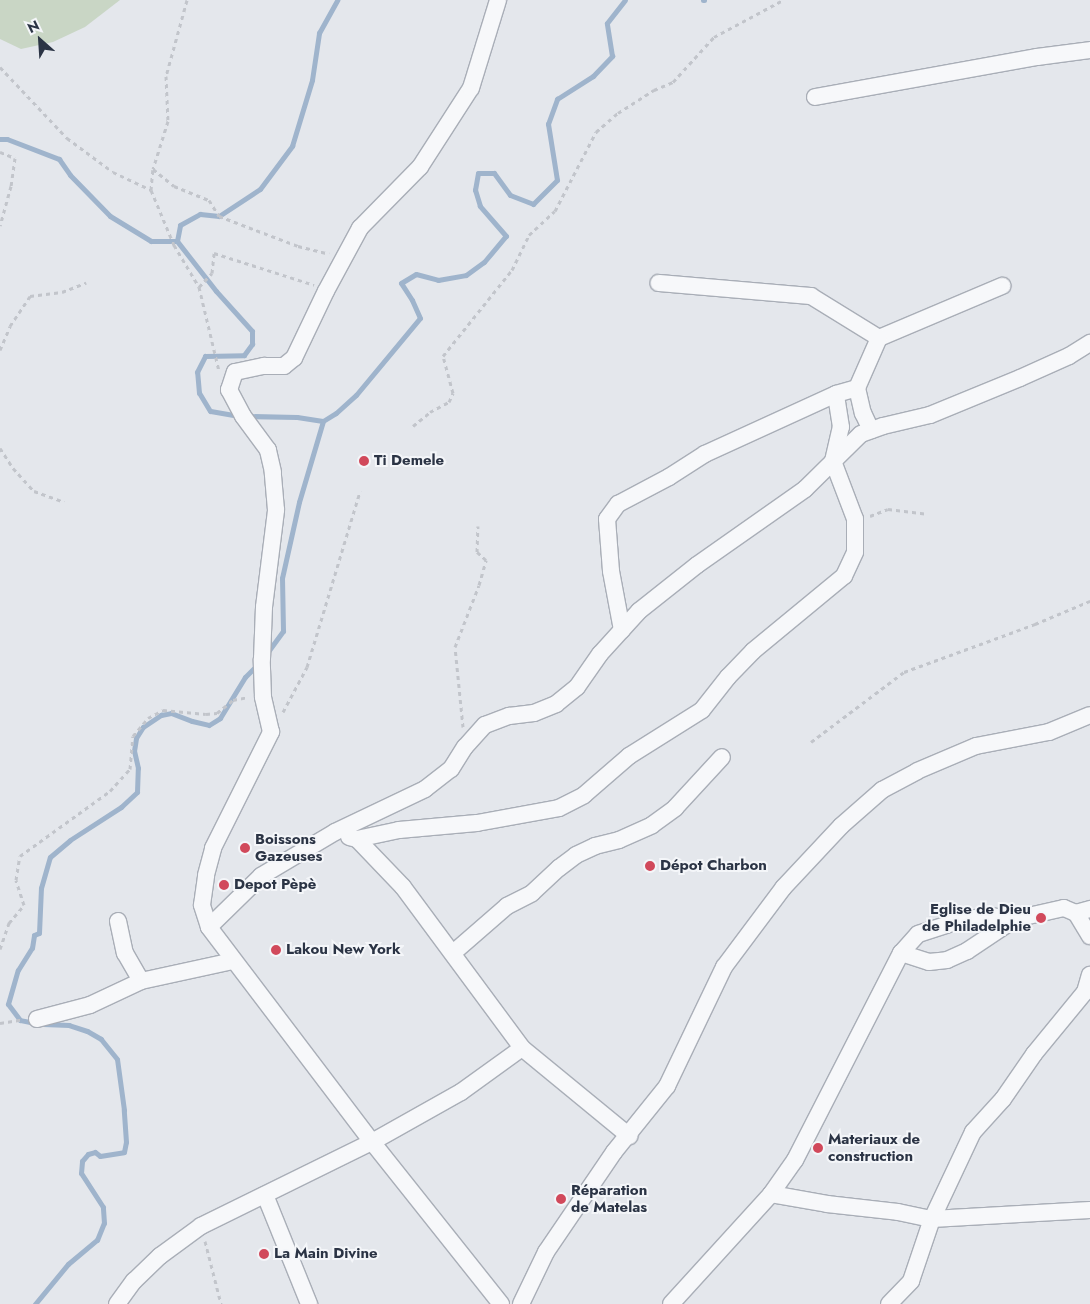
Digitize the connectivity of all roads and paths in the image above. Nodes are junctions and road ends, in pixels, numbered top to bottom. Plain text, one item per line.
1 (187, 0) edge
2 (498, 0) edge
3 (783, 0) edge
4 (1090, 50) edge
5 (0, 67) edge
6 (815, 97) dead end
7 (0, 152) edge
8 (153, 169) junction
9 (151, 190) junction
10 (0, 226) edge
11 (344, 257) junction
12 (86, 283) dead end
13 (659, 283) dead end
14 (1002, 286) dead end
15 (199, 287) junction
16 (326, 291) junction
17 (879, 338) junction
18 (1090, 343) edge
19 (0, 350) edge
20 (857, 388) junction
21 (229, 390) junction
22 (836, 394) junction
23 (413, 426) dead end
24 (871, 430) junction
25 (0, 448) edge
26 (833, 461) junction
27 (360, 491) dead end
28 (64, 502) dead end
29 (927, 514) dead end
30 (855, 520) junction
31 (478, 526) dead end
32 (1090, 601) edge
33 (622, 630) junction
34 (264, 697) junction
35 (1090, 715) edge
36 (271, 732) junction
37 (812, 742) dead end
38 (465, 747) junction
39 (722, 757) dead end
40 (335, 832) junction
41 (357, 839) junction
42 (1083, 911) edge
43 (1015, 919) junction
44 (118, 921) dead end
45 (208, 927) junction
46 (1090, 936) edge
47 (0, 950) edge
48 (901, 953) junction
49 (453, 954) junction
50 (233, 961) junction
51 (1090, 975) edge
52 (141, 981) junction
53 (37, 1019) joint
54 (0, 1023) edge
55 (522, 1048) junction
56 (629, 1136) junction
57 (372, 1142) junction
58 (771, 1194) junction
59 (265, 1195) junction
60 (1090, 1210) edge
61 (932, 1219) junction
62 (201, 1226) junction
63 (117, 1304) edge
64 (221, 1304) edge
65 (310, 1304) edge
66 (501, 1304) edge
67 (521, 1304) edge
68 (670, 1304) edge
69 (889, 1304) edge

1 - 8 path
2 - 11 street
3 - 23 path
4 - 6 street
5 - 9 path
7 - 10 path
8 - 9 path
8 - 11 path
9 - 15 path
11 - 16 street
12 - 19 path
13 - 17 street
14 - 17 street
15 - 16 path
15 - 21 path
16 - 21 street
17 - 20 street
18 - 24 street
20 - 22 street
20 - 24 street
21 - 34 street
22 - 26 street
22 - 33 street
24 - 26 street
25 - 28 path
26 - 30 street
26 - 33 street
27 - 36 path
29 - 30 path
30 - 41 street
31 - 38 path
32 - 37 path
33 - 38 street
34 - 36 street
34 - 47 path
35 - 56 street
36 - 45 street
38 - 40 street
39 - 49 street
40 - 41 street
40 - 45 street
41 - 49 street
42 - 43 street
42 - 46 street
43 - 48 street
43 - 48 street
44 - 52 street
45 - 50 street
48 - 58 street
49 - 55 street
50 - 52 street
50 - 57 street
51 - 61 street
52 - 53 street
53 - 54 path
55 - 56 street
55 - 57 street
56 - 67 street
57 - 59 street
57 - 66 street
58 - 61 street
58 - 68 street
59 - 62 street
59 - 65 street
60 - 61 street
61 - 69 street
62 - 63 street
62 - 64 path

